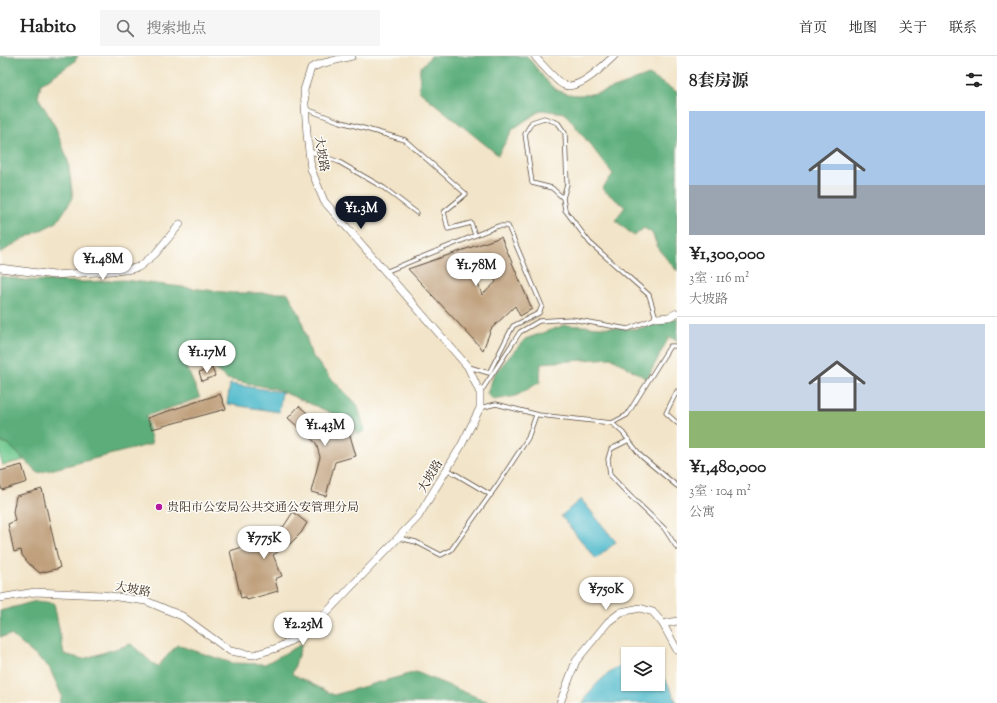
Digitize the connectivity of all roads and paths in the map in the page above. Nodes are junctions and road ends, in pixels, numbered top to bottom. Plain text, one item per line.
1 (352, 56) edge
2 (535, 56) edge
3 (614, 56) edge
4 (306, 109) junction
5 (309, 151) junction
6 (563, 198) junction
7 (417, 214) dead end
8 (180, 224) dead end
9 (475, 235) junction
10 (0, 268) edge
11 (385, 272) junction
12 (677, 313) edge
13 (656, 318) junction
14 (677, 346) edge
15 (468, 367) junction
16 (677, 391) edge
17 (480, 393) junction
18 (480, 408) junction
19 (536, 415) junction
20 (612, 423) junction
21 (677, 423) edge
22 (628, 440) junction
23 (447, 469) junction
24 (677, 486) edge
25 (491, 495) junction
26 (397, 538) junction
27 (677, 548) edge
28 (0, 598) edge
29 (677, 621) edge
30 (663, 624) junction
31 (677, 650) edge
32 (560, 703) edge

1 - 4 street, 大坡路
2 - 3 street
4 - 5 street, 大坡路
4 - 9 lane
5 - 7 lane
5 - 11 street, 大坡路
6 - 6 lane
6 - 13 lane
8 - 10 street
9 - 11 lane
9 - 15 lane
11 - 15 street, 大坡路
12 - 13 street
13 - 17 lane
14 - 20 lane
15 - 17 street, 大坡路
16 - 21 lane
17 - 18 street, 大坡路
18 - 19 lane
18 - 23 street, 大坡路
19 - 20 lane
19 - 25 lane
20 - 22 lane
22 - 24 lane
22 - 27 lane
23 - 25 lane
23 - 26 street, 大坡路
25 - 26 lane
26 - 28 street, 大坡路
29 - 30 street
30 - 31 street
30 - 32 street

